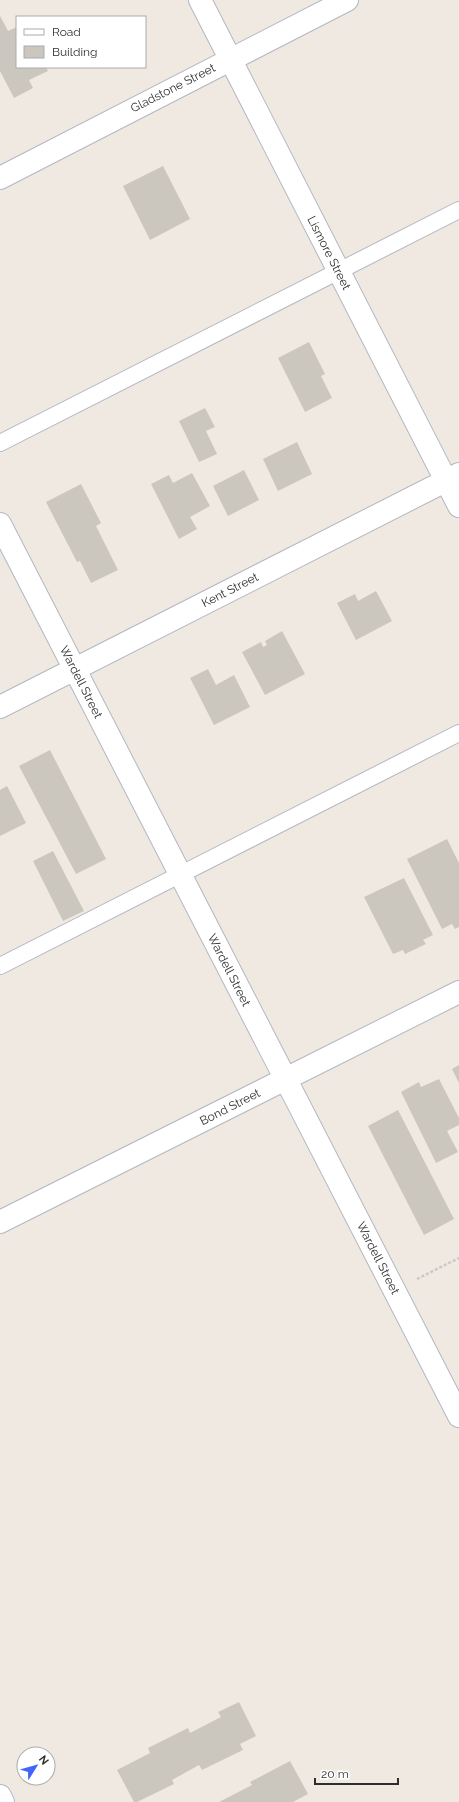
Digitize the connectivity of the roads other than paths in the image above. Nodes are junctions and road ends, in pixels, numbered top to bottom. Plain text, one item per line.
1 (200, 0) edge
2 (347, 0) edge
3 (230, 59) junction
4 (0, 178) edge
5 (459, 210) edge
6 (338, 270) junction
7 (0, 443) edge
8 (452, 477) edge
9 (459, 506) edge
10 (0, 524) edge
11 (75, 669) junction
12 (0, 706) edge
13 (459, 733) edge
14 (181, 876) junction
15 (0, 966) edge
16 (459, 992) edge
17 (286, 1079) junction
18 (0, 1222) edge
19 (459, 1416) edge
20 (0, 1796) edge
21 (3, 1802) edge

1 - 3 street, Lismore Street
2 - 3 street, Gladstone Street
3 - 4 street, Gladstone Street
3 - 6 street, Lismore Street
5 - 6 lane
6 - 7 lane
6 - 8 street, Lismore Street
8 - 9 street, Lismore Street
8 - 11 street, Kent Street
10 - 11 street, Wardell Street
11 - 12 street, Kent Street
11 - 14 street, Wardell Street
13 - 14 lane
14 - 15 lane
14 - 17 street, Wardell Street
16 - 17 street, Bond Street
17 - 18 street, Bond Street
17 - 19 street, Wardell Street
20 - 21 street

